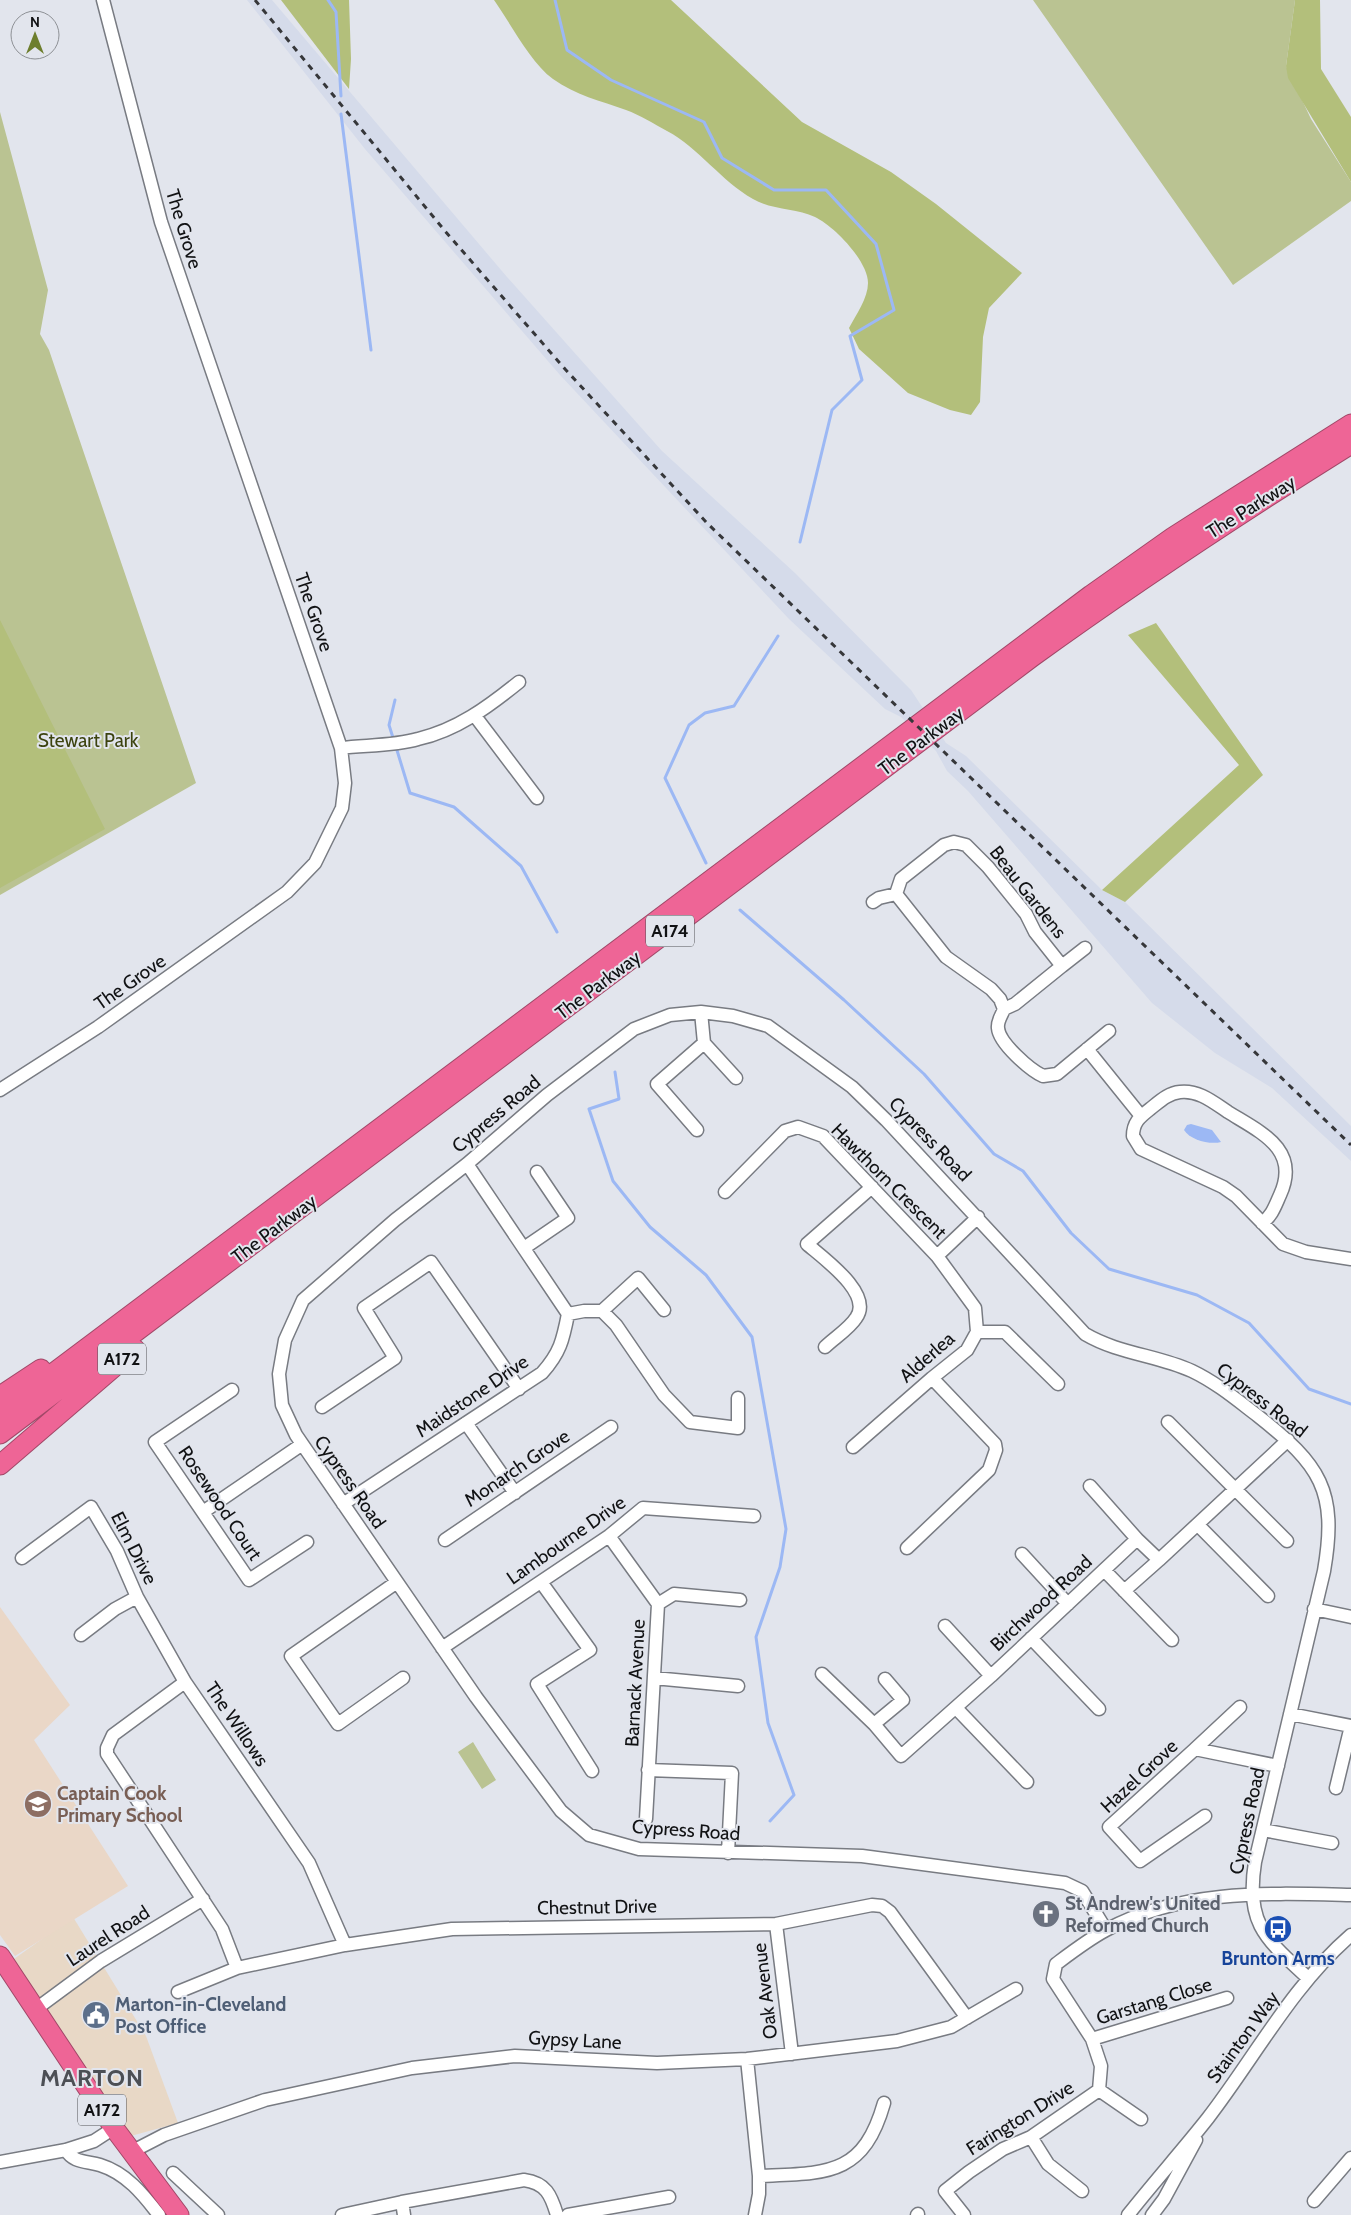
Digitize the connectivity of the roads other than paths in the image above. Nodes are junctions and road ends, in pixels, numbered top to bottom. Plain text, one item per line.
1 (103, 0) edge
2 (1351, 424) edge
3 (1351, 444) edge
4 (519, 682) dead end
5 (475, 716) junction
6 (341, 748) junction
7 (537, 798) dead end
8 (896, 894) junction
9 (873, 902) dead end
10 (1085, 948) dead end
11 (1062, 966) junction
12 (1004, 1009) junction
13 (701, 1012) junction
14 (1110, 1031) dead end
15 (704, 1043) junction
16 (1087, 1050) junction
17 (736, 1078) dead end
18 (0, 1090) edge
19 (1141, 1116) junction
20 (696, 1130) dead end
21 (467, 1164) junction
22 (537, 1172) dead end
23 (872, 1187) junction
24 (725, 1192) dead end
25 (978, 1217) junction
26 (1262, 1223) junction
27 (524, 1248) junction
28 (937, 1256) junction
29 (1351, 1258) edge
30 (195, 1267) junction
31 (220, 1270) junction
32 (664, 1310) dead end
33 (602, 1311) junction
34 (568, 1314) junction
35 (977, 1332) junction
36 (825, 1347) dead end
37 (932, 1378) junction
38 (1058, 1384) dead end
39 (519, 1389) junction
40 (232, 1390) dead end
41 (0, 1396) edge
42 (738, 1398) dead end
43 (322, 1407) dead end
44 (0, 1413) edge
45 (1168, 1422) dead end
46 (466, 1423) junction
47 (611, 1427) dead end
48 (0, 1434) edge
49 (1288, 1440) junction
50 (301, 1445) junction
51 (853, 1447) dead end
52 (0, 1465) edge
53 (1090, 1486) dead end
54 (1235, 1491) junction
55 (515, 1493) junction
56 (343, 1504) junction
57 (203, 1512) junction
58 (754, 1516) dead end
59 (1198, 1525) junction
60 (609, 1536) junction
61 (1137, 1539) junction
62 (445, 1540) dead end
63 (307, 1542) dead end
64 (1287, 1542) dead end
65 (907, 1548) dead end
66 (1022, 1554) dead end
67 (22, 1558) dead end
68 (1159, 1560) junction
69 (1104, 1570) junction
70 (397, 1582) junction
71 (541, 1582) junction
72 (1124, 1591) junction
73 (1268, 1596) dead end
74 (137, 1597) junction
75 (740, 1600) dead end
76 (658, 1604) junction
77 (1068, 1604) junction
78 (1314, 1609) junction
79 (1351, 1617) edge
80 (945, 1626) dead end
81 (81, 1635) dead end
82 (1031, 1638) junction
83 (1172, 1640) dead end
84 (442, 1648) junction
85 (822, 1674) dead end
86 (991, 1676) junction
87 (403, 1678) dead end
88 (654, 1678) junction
89 (885, 1679) dead end
90 (185, 1682) junction
91 (738, 1686) dead end
92 (1240, 1707) dead end
93 (956, 1708) junction
94 (1099, 1710) dead end
95 (1290, 1714) junction
96 (874, 1724) junction
97 (1351, 1726) edge
98 (1195, 1748) junction
99 (1278, 1766) junction
100 (648, 1770) junction
101 (592, 1771) dead end
102 (1027, 1782) dead end
103 (1336, 1788) dead end
104 (1205, 1816) dead end
105 (646, 1819) dead end
106 (1263, 1830) junction
107 (1332, 1843) dead end
108 (728, 1853) junction
109 (1251, 1895) junction
110 (1351, 1895) edge
111 (203, 1899) junction
112 (776, 1924) junction
113 (1106, 1930) junction
114 (1351, 1936) edge
115 (345, 1945) junction
116 (0, 1956) edge
117 (237, 1968) junction
118 (1308, 1978) junction
119 (1016, 1989) dead end
120 (178, 1992) dead end
121 (1227, 1998) dead end
122 (36, 2009) junction
123 (967, 2018) junction
124 (1092, 2039) junction
125 (792, 2054) junction
126 (747, 2059) junction
127 (1099, 2090) junction
128 (884, 2103) dead end
129 (1208, 2118) junction
130 (1140, 2120) dead end
131 (114, 2128) junction
132 (1031, 2137) junction
133 (66, 2150) junction
134 (133, 2151) junction
135 (1351, 2158) edge
136 (0, 2162) edge
137 (759, 2176) junction
138 (173, 2178) dead end
139 (1082, 2192) dead end
140 (669, 2198) dead end
141 (1314, 2201) dead end
142 (402, 2202) junction
143 (159, 2215) edge
144 (179, 2215) edge
145 (218, 2215) edge
146 (342, 2215) edge
147 (404, 2215) edge
148 (556, 2215) edge
149 (568, 2215) edge
150 (755, 2215) edge
151 (964, 2215) edge
152 (1128, 2215) edge
153 (1152, 2215) edge

1 - 6 street, The Grove
2 - 30 highway, The Parkway / A174
3 - 31 highway, The Parkway / A174
4 - 5 street
5 - 6 street
5 - 7 street
6 - 18 street, The Grove
8 - 9 street
8 - 11 street, Beau Gardens
8 - 12 street
10 - 11 street, Beau Gardens
11 - 12 street, Beau Gardens
12 - 16 street
13 - 15 street
13 - 21 street, Cypress Road
13 - 25 street, Cypress Road
14 - 16 street
15 - 17 street
15 - 20 street
16 - 19 street
19 - 26 street
19 - 26 street
21 - 27 street
21 - 50 street, Cypress Road
22 - 27 street
23 - 24 street, Hawthorn Crescent
23 - 28 street, Hawthorn Crescent
23 - 36 street
25 - 28 street, Hawthorn Crescent
25 - 49 street, Cypress Road
26 - 29 street
27 - 34 street
28 - 35 street, Alderlea
30 - 41 highway, A174
30 - 44 highway, The Parkway / A174
31 - 48 highway, The Parkway / A174
31 - 52 highway, A172
32 - 33 street
33 - 34 street
33 - 42 street
34 - 39 street, Maidstone Drive
35 - 37 street, Alderlea
35 - 38 street
37 - 51 street, Alderlea
37 - 65 street
39 - 43 street
39 - 46 street, Maidstone Drive
40 - 57 street, Rosewood Court
45 - 54 street
46 - 55 street
46 - 56 street, Maidstone Drive
47 - 55 street, Monarch Grove
49 - 54 street
49 - 78 street, Cypress Road
50 - 56 street, Cypress Road
50 - 57 street
53 - 61 street
54 - 59 street
54 - 64 street
55 - 62 street, Monarch Grove
56 - 70 street, Cypress Road
57 - 63 street, Rosewood Court
58 - 60 street, Lambourne Drive
59 - 68 street
59 - 73 street
60 - 71 street, Lambourne Drive
60 - 76 street, Barnack Avenue
61 - 68 street
61 - 69 street, Birchwood Road
66 - 77 street
67 - 74 street, Elm Drive
68 - 72 street
69 - 72 street
69 - 77 street, Birchwood Road
70 - 84 street, Cypress Road
70 - 87 street
71 - 84 street, Lambourne Drive
71 - 101 street
72 - 83 street
74 - 81 street
74 - 90 street, Elm Drive
75 - 76 street
76 - 88 street, Barnack Avenue
77 - 82 street, Birchwood Road
78 - 79 street
78 - 95 street, Cypress Road
80 - 86 street
82 - 86 street, Birchwood Road
82 - 94 street
84 - 108 street, Cypress Road
85 - 96 street, Birchwood Road
86 - 93 street, Birchwood Road
88 - 91 street
88 - 100 street, Barnack Avenue
89 - 96 street
90 - 111 street, The Willows
90 - 115 street, The Willows
92 - 98 street, Hazel Grove
93 - 96 street, Birchwood Road
93 - 102 street
95 - 97 street
95 - 99 street, Cypress Road
97 - 103 street
98 - 99 street, Hazel Grove
98 - 104 street, Hazel Grove
99 - 106 street, Cypress Road
100 - 105 street, Barnack Avenue
100 - 108 street
106 - 107 street
106 - 109 street, Cypress Road
108 - 113 street, Cypress Road
109 - 110 street
109 - 113 street
109 - 118 street
111 - 117 street, The Willows
111 - 122 street, Laurel Road
112 - 115 street, Chestnut Drive
112 - 123 street, Chestnut Drive
112 - 125 street, Oak Avenue
113 - 124 street, Farington Drive
114 - 118 street
115 - 117 street, Chestnut Drive
116 - 122 highway, A172
117 - 120 street, Chestnut Drive
118 - 129 street, Stainton Way
119 - 123 street, Gypsy Lane
121 - 124 street, Garstang Close
122 - 131 highway, A172
123 - 125 street, Gypsy Lane
124 - 127 street, Farington Drive
125 - 126 street, Gypsy Lane
126 - 134 street, Gypsy Lane
126 - 137 street
127 - 130 street
127 - 132 street, Farington Drive
128 - 137 street
129 - 152 street, Stainton Way
129 - 153 street, Stainton Way
131 - 133 street
131 - 134 highway, A172
132 - 139 street
132 - 151 street, Farington Drive
133 - 136 street
133 - 143 street
134 - 144 highway, A172
135 - 141 street
137 - 150 street
138 - 145 street
140 - 149 street
142 - 146 street
142 - 147 street
142 - 148 street

